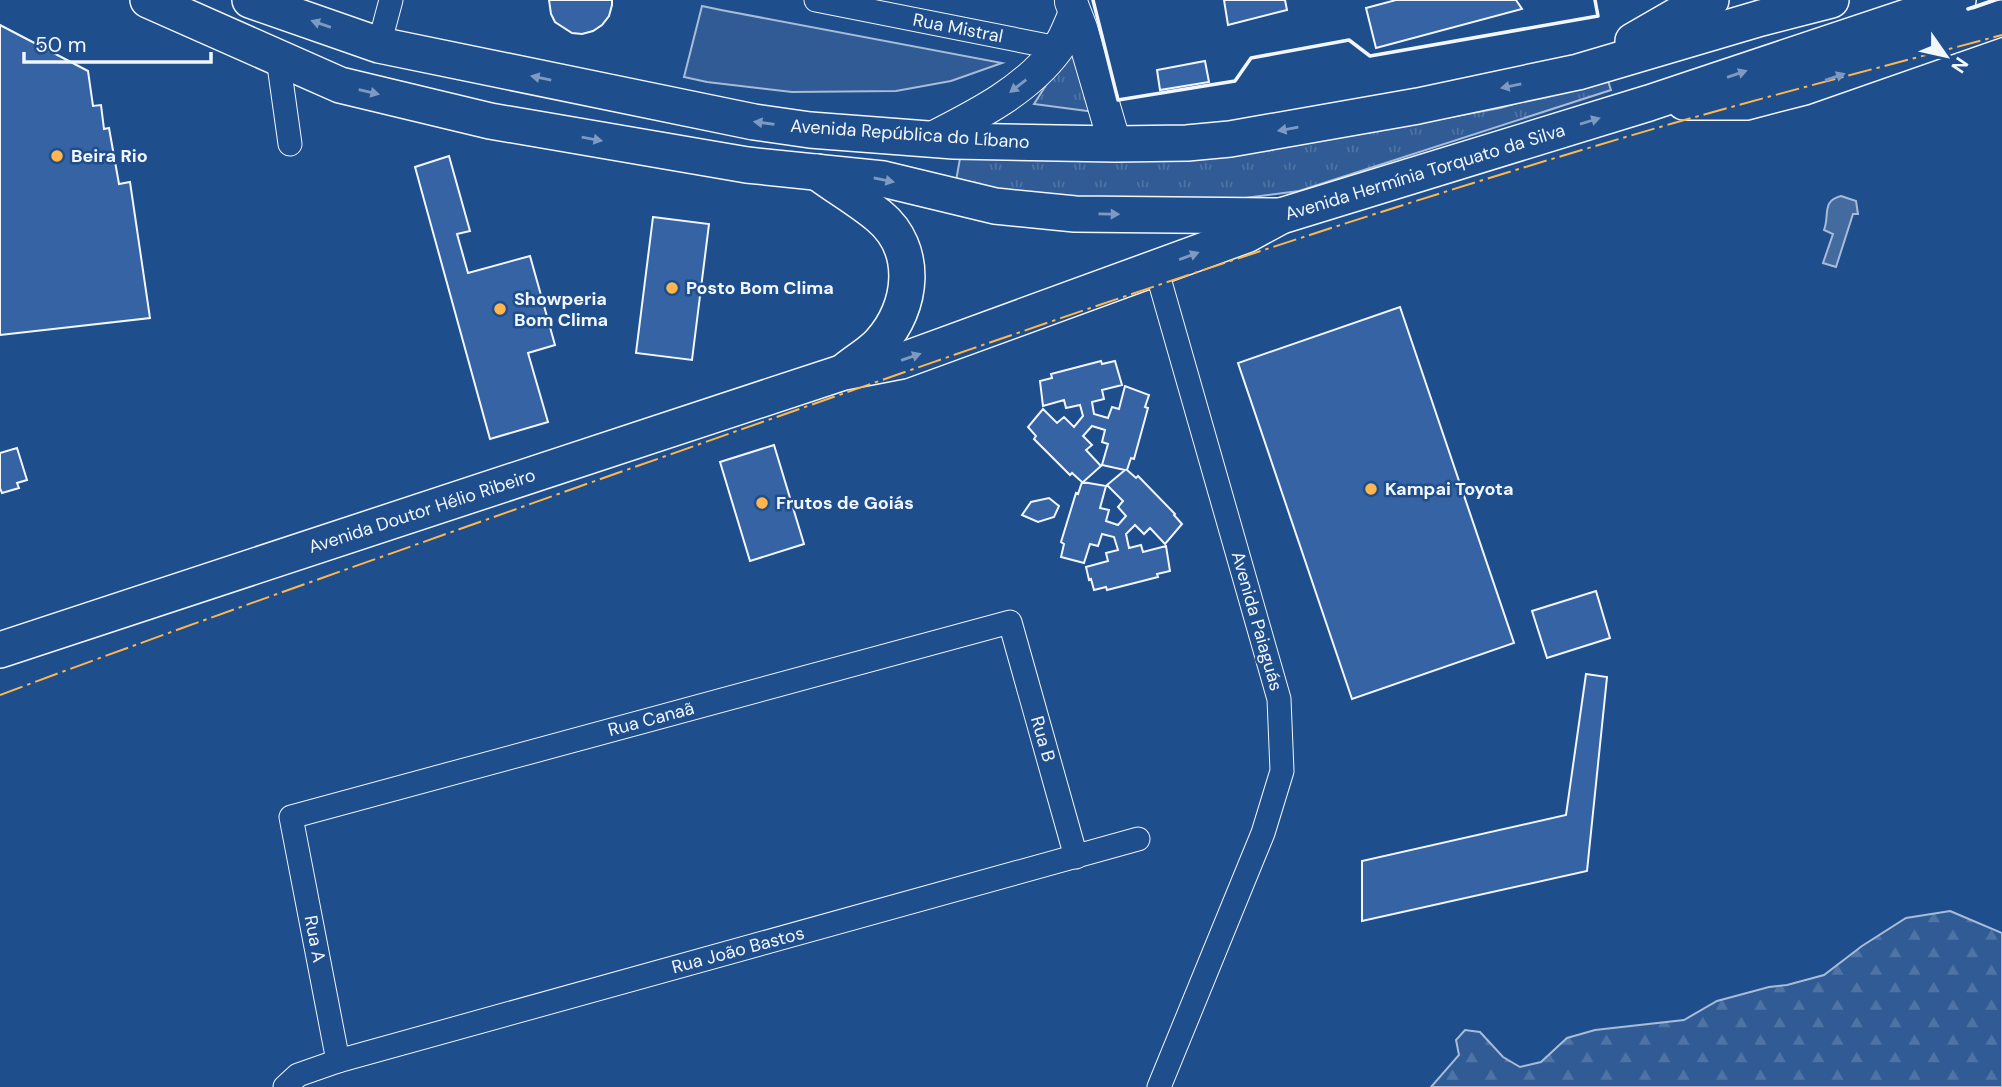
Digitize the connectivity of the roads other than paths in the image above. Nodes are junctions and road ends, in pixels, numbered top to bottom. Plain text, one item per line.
1 (148, 0) edge
2 (250, 0) edge
3 (391, 0) edge
4 (816, 0) edge
5 (1711, 0) edge
6 (1831, 0) edge
7 (1958, 0) edge
8 (1072, 7) edge
9 (2002, 18) edge
10 (379, 45) junction
11 (1058, 48) junction
12 (278, 58) junction
13 (1578, 72) junction
14 (1649, 103) junction
15 (930, 139) junction
16 (290, 144) dead end
17 (1115, 144) junction
18 (817, 172) junction
19 (1281, 216) junction
20 (1141, 274) junction
21 (844, 372) junction
22 (1010, 622) joint
23 (0, 650) edge
24 (292, 817) joint
25 (1138, 839) dead end
26 (1076, 857) junction
27 (338, 1061) junction
28 (285, 1087) edge
29 (1159, 1087) edge

1 - 12 main road
10 -> 2 main road, Avenida República do Líbano
3 - 10 street
4 - 11 street, Rua Mistral
5 - 13 main road
6 - 13 main road
14 -> 7 main road, Avenida Hermínia Torquato da Silva
8 - 11 street
8 - 17 street
14 -> 9 main road
15 -> 10 main road, Avenida República do Líbano
11 -> 15 street
12 - 16 street
12 -> 18 main road
13 -> 17 main road, Avenida República do Líbano
19 -> 14 main road, Avenida Hermínia Torquato da Silva
15 - 17 main road, Avenida República do Líbano
18 -> 19 main road
18 - 21 main road
20 -> 19 main road, Avenida Hermínia Torquato da Silva
21 -> 20 main road
20 - 29 street, Avenida Paiaguás
21 - 23 main road, Avenida Doutor Hélio Ribeiro
22 - 24 street, Rua Canaã
22 - 26 street, Rua B
24 - 27 street, Rua A
25 - 26 street, Rua João Bastos
26 - 27 street, Rua João Bastos
27 - 28 street, Rua João Bastos

